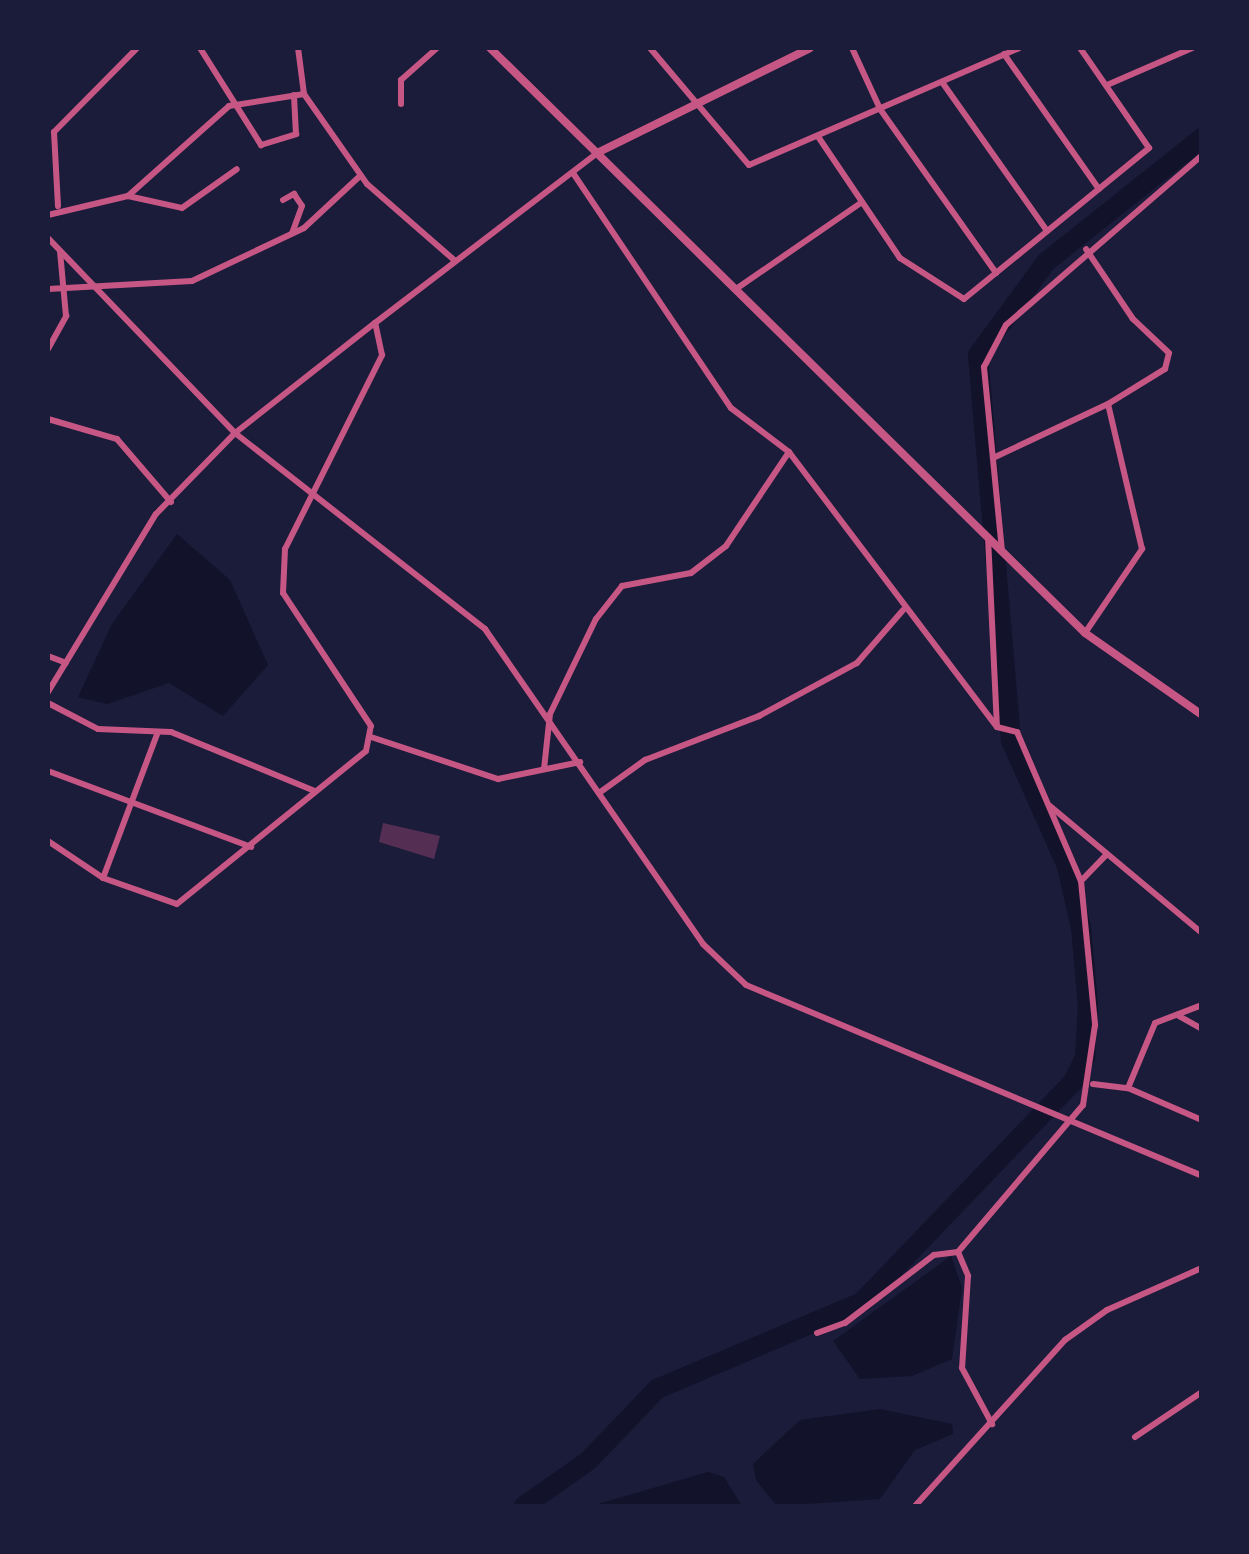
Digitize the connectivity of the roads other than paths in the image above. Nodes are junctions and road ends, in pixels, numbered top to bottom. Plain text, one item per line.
1 (137, 48) edge
2 (200, 48) edge
3 (298, 48) edge
4 (436, 48) edge
5 (490, 48) edge
6 (650, 48) edge
7 (810, 48) edge
8 (852, 48) edge
9 (1018, 48) edge
10 (1080, 48) edge
11 (1192, 48) edge
12 (1004, 54) junction
13 (942, 82) junction
14 (1107, 85) junction
15 (304, 94) junction
16 (294, 96) junction
17 (691, 103) junction
18 (401, 104) dead end
19 (229, 106) junction
20 (880, 109) junction
21 (51, 130) edge
22 (818, 138) junction
23 (597, 153) junction
24 (1202, 155) edge
25 (236, 169) dead end
26 (574, 174) junction
27 (360, 176) junction
28 (1099, 189) junction
29 (128, 196) junction
30 (283, 200) dead end
31 (862, 202) junction
32 (58, 206) junction
33 (48, 215) edge
34 (1048, 231) junction
35 (292, 234) junction
36 (48, 238) edge
37 (1086, 249) junction
38 (60, 250) junction
39 (454, 260) junction
40 (996, 273) junction
41 (91, 284) junction
42 (58, 287) junction
43 (48, 289) edge
44 (736, 289) junction
45 (376, 324) junction
46 (48, 349) edge
47 (1108, 404) junction
48 (48, 419) edge
49 (235, 433) junction
50 (789, 452) junction
51 (993, 458) junction
52 (311, 490) junction
53 (171, 502) junction
54 (988, 537) junction
55 (1002, 552) junction
56 (903, 610) junction
57 (1085, 633) junction
58 (48, 656) edge
59 (66, 663) junction
60 (48, 688) edge
61 (48, 702) edge
62 (550, 714) junction
63 (1202, 715) edge
64 (997, 727) junction
65 (158, 732) junction
66 (371, 737) junction
67 (580, 762) junction
68 (544, 770) junction
69 (48, 771) edge
70 (315, 791) junction
71 (599, 793) junction
72 (132, 802) junction
73 (1050, 805) junction
74 (48, 841) edge
75 (252, 847) junction
76 (1108, 854) junction
77 (103, 878) junction
78 (1081, 881) junction
79 (1202, 933) edge
80 (1202, 1004) edge
81 (1177, 1014) junction
82 (1202, 1029) edge
83 (1093, 1084) junction
84 (1128, 1088) junction
85 (1072, 1115) junction
86 (1202, 1120) edge
87 (1202, 1176) edge
88 (958, 1252) junction
89 (1202, 1268) edge
90 (816, 1333) dead end
91 (1202, 1392) edge
92 (992, 1424) junction
93 (1135, 1438) dead end
94 (915, 1506) edge

1 - 21 street
2 - 19 street
3 - 15 street
4 - 18 street
5 - 23 street
6 - 17 street
7 - 17 street
8 - 20 street
9 - 12 street
10 - 14 street
11 - 14 street
12 - 13 street
12 - 28 street
13 - 20 street
13 - 34 street
14 - 28 street
15 - 16 street
15 - 27 street
16 - 19 street
16 - 19 street
17 - 22 street
17 - 23 street
19 - 29 street
20 - 22 street
20 - 40 street
21 - 32 street
22 - 31 street
23 - 26 street
23 - 44 street
24 - 37 street
25 - 29 street
26 - 39 street
26 - 50 street
27 - 35 street
27 - 39 street
28 - 34 street
29 - 32 street
30 - 35 street
31 - 40 street
31 - 44 street
32 - 33 street
34 - 40 street
35 - 41 street
36 - 38 street
37 - 47 street
37 - 51 street
38 - 41 street
38 - 42 street
39 - 45 street
41 - 42 street
41 - 49 street
42 - 43 street
42 - 46 street
44 - 54 street
45 - 49 street
45 - 52 street
47 - 51 street
47 - 57 street
48 - 53 street
49 - 52 street
49 - 53 street
50 - 56 street
50 - 62 street
51 - 55 street
52 - 62 street
52 - 66 street
53 - 59 street
54 - 55 street
54 - 64 street
55 - 57 street
56 - 64 street
56 - 71 street
57 - 63 street
58 - 59 street
59 - 60 street
61 - 65 street
62 - 67 street
62 - 68 street
64 - 73 street
65 - 70 street
65 - 72 street
66 - 68 street
66 - 70 street
67 - 68 street
67 - 71 street
69 - 72 street
70 - 75 street
71 - 85 street
72 - 75 street
72 - 77 street
73 - 76 street
73 - 78 street
74 - 77 street
75 - 77 street
76 - 78 street
76 - 79 street
78 - 83 street
80 - 81 street
81 - 82 street
81 - 84 street
83 - 84 street
83 - 85 street
84 - 86 street
85 - 87 street
85 - 88 street
88 - 90 street
88 - 92 street
89 - 92 street
91 - 93 street
92 - 94 street

